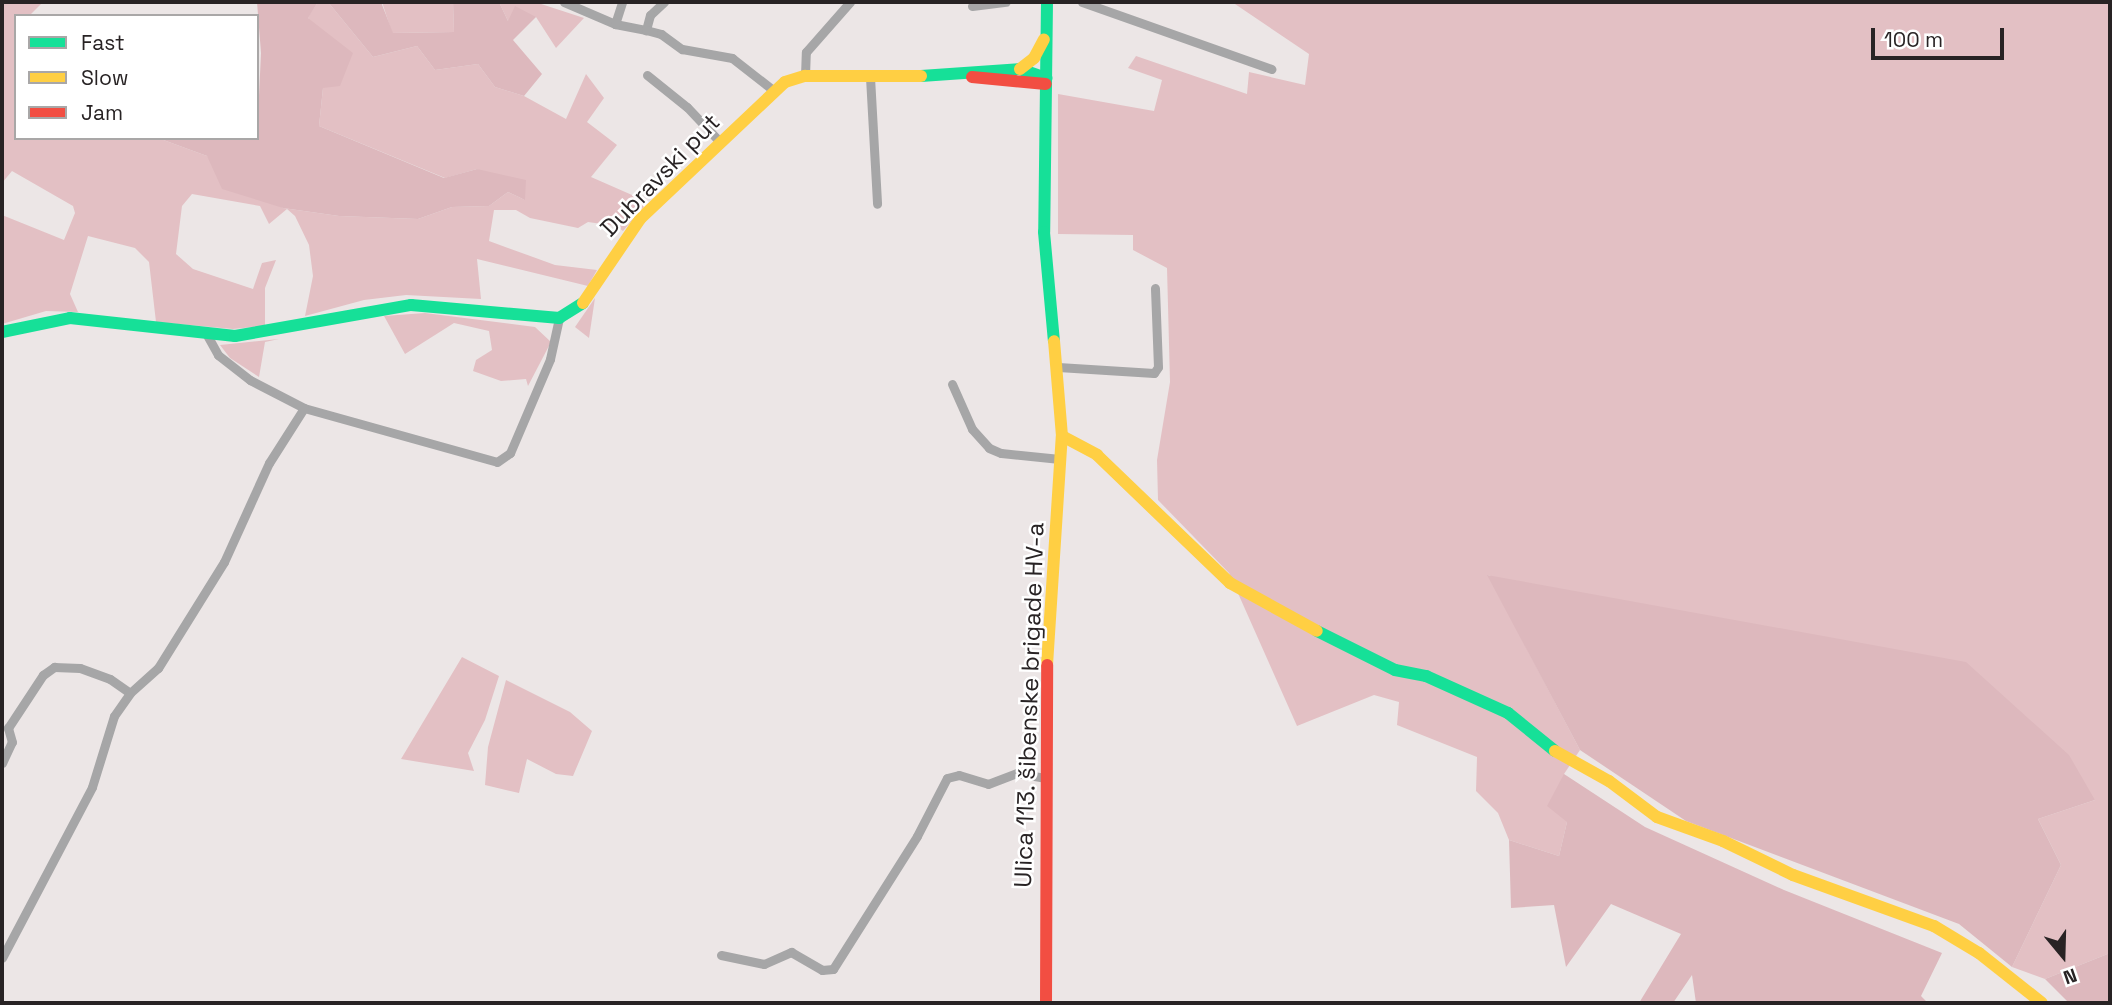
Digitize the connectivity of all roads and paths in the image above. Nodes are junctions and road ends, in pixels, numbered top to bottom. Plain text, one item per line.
1 (564, 2) edge
2 (622, 2) edge
3 (664, 2) edge
4 (850, 2) edge
5 (1006, 2) edge
6 (1047, 2) edge
7 (1082, 2) edge
8 (972, 6) dead end
9 (615, 24) junction
10 (646, 30) junction
11 (1046, 33) junction
12 (1020, 69) junction
13 (1270, 69) dead end
14 (647, 75) dead end
15 (805, 76) junction
16 (969, 76) junction
17 (870, 77) junction
18 (1046, 81) junction
19 (773, 90) junction
20 (720, 142) junction
21 (877, 204) dead end
22 (1155, 288) dead end
23 (559, 318) junction
24 (2, 332) edge
25 (206, 335) junction
26 (1058, 367) junction
27 (952, 383) dead end
28 (304, 408) junction
29 (1062, 436) junction
30 (1060, 459) junction
31 (130, 693) junction
32 (5, 727) edge
33 (2, 763) edge
34 (1045, 778) junction
35 (722, 955) dead end
36 (2, 958) edge
37 (1046, 1003) edge
38 (2042, 1003) edge

1 - 9 street
2 - 9 street
3 - 10 street
4 - 15 street
5 - 8 street
6 - 11 main road, Ulica 113. šibenske brigade HV-a
7 - 13 street
9 - 10 street
10 - 19 street
11 - 12 main road
11 - 18 main road, Ulica 113. šibenske brigade HV-a
12 - 16 main road, Dubravski put
12 - 18 main road, Dubravski put
14 - 20 street
15 - 17 main road, Dubravski put
15 - 19 main road, Dubravski put
16 - 17 main road, Dubravski put
16 - 18 main road, Dubravski put
17 - 21 street
18 - 26 main road, Ulica 113. šibenske brigade HV-a
19 - 20 main road, Dubravski put
20 - 23 main road, Dubravski put
22 - 26 street
23 - 25 main road
23 - 28 street
24 - 25 main road
25 - 28 street
26 - 29 main road, Ulica 113. šibenske brigade HV-a
27 - 30 street
28 - 31 street
29 - 30 main road, Ulica 113. šibenske brigade HV-a
29 - 38 main road
30 - 34 main road, Ulica 113. šibenske brigade HV-a
31 - 32 street
31 - 36 street
32 - 33 street
34 - 35 street
34 - 37 main road, Ulica 113. šibenske brigade HV-a

